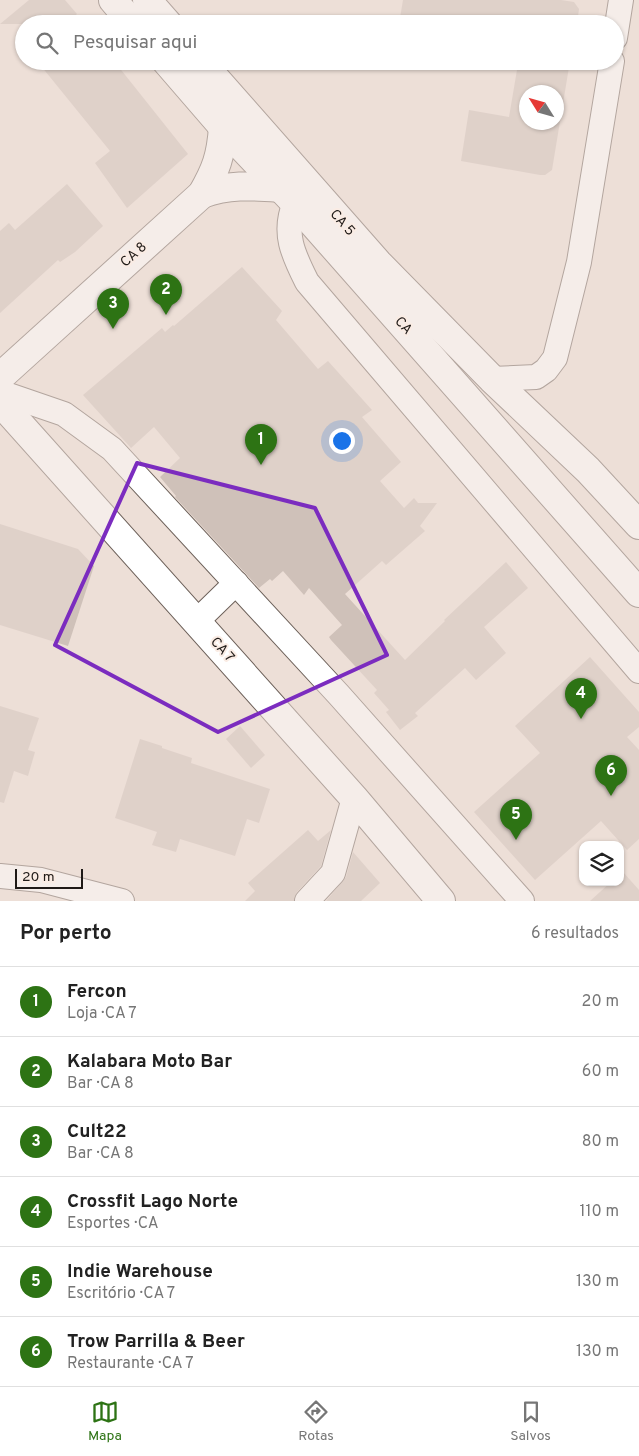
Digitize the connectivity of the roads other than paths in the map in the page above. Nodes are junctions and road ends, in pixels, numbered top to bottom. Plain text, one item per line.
1 (113, 0) edge
2 (147, 0) edge
3 (621, 0) edge
4 (126, 15) edge
5 (160, 15) edge
6 (619, 15) edge
7 (611, 70) edge
8 (198, 72) edge
9 (223, 127) junction
10 (202, 194) junction
11 (288, 196) junction
12 (0, 378) edge
13 (492, 379) junction
14 (0, 392) edge
15 (0, 402) edge
16 (588, 470) junction
17 (555, 497) junction
18 (639, 525) edge
19 (236, 583) junction
20 (639, 593) edge
21 (196, 622) junction
22 (639, 671) edge
23 (354, 798) junction
24 (0, 876) edge
25 (122, 901) edge
26 (307, 901) edge
27 (441, 901) edge
28 (522, 901) edge

1 - 4 street
2 - 5 street
3 - 6 street
7 - 13 street
8 - 9 street, CA
8 - 13 street, CA 5
9 - 10 street, CA 8
9 - 11 street, CA
10 - 11 street, CA 8
10 - 12 street, CA 8
11 - 17 street, CA
11 - 22 street
13 - 16 street, CA 5
14 - 19 street
15 - 21 street, CA 7
16 - 17 street
16 - 18 street, CA 5
17 - 20 street, CA
19 - 21 street
19 - 28 street
21 - 23 street, CA 7
23 - 26 street
23 - 27 street, CA 7
24 - 25 street

